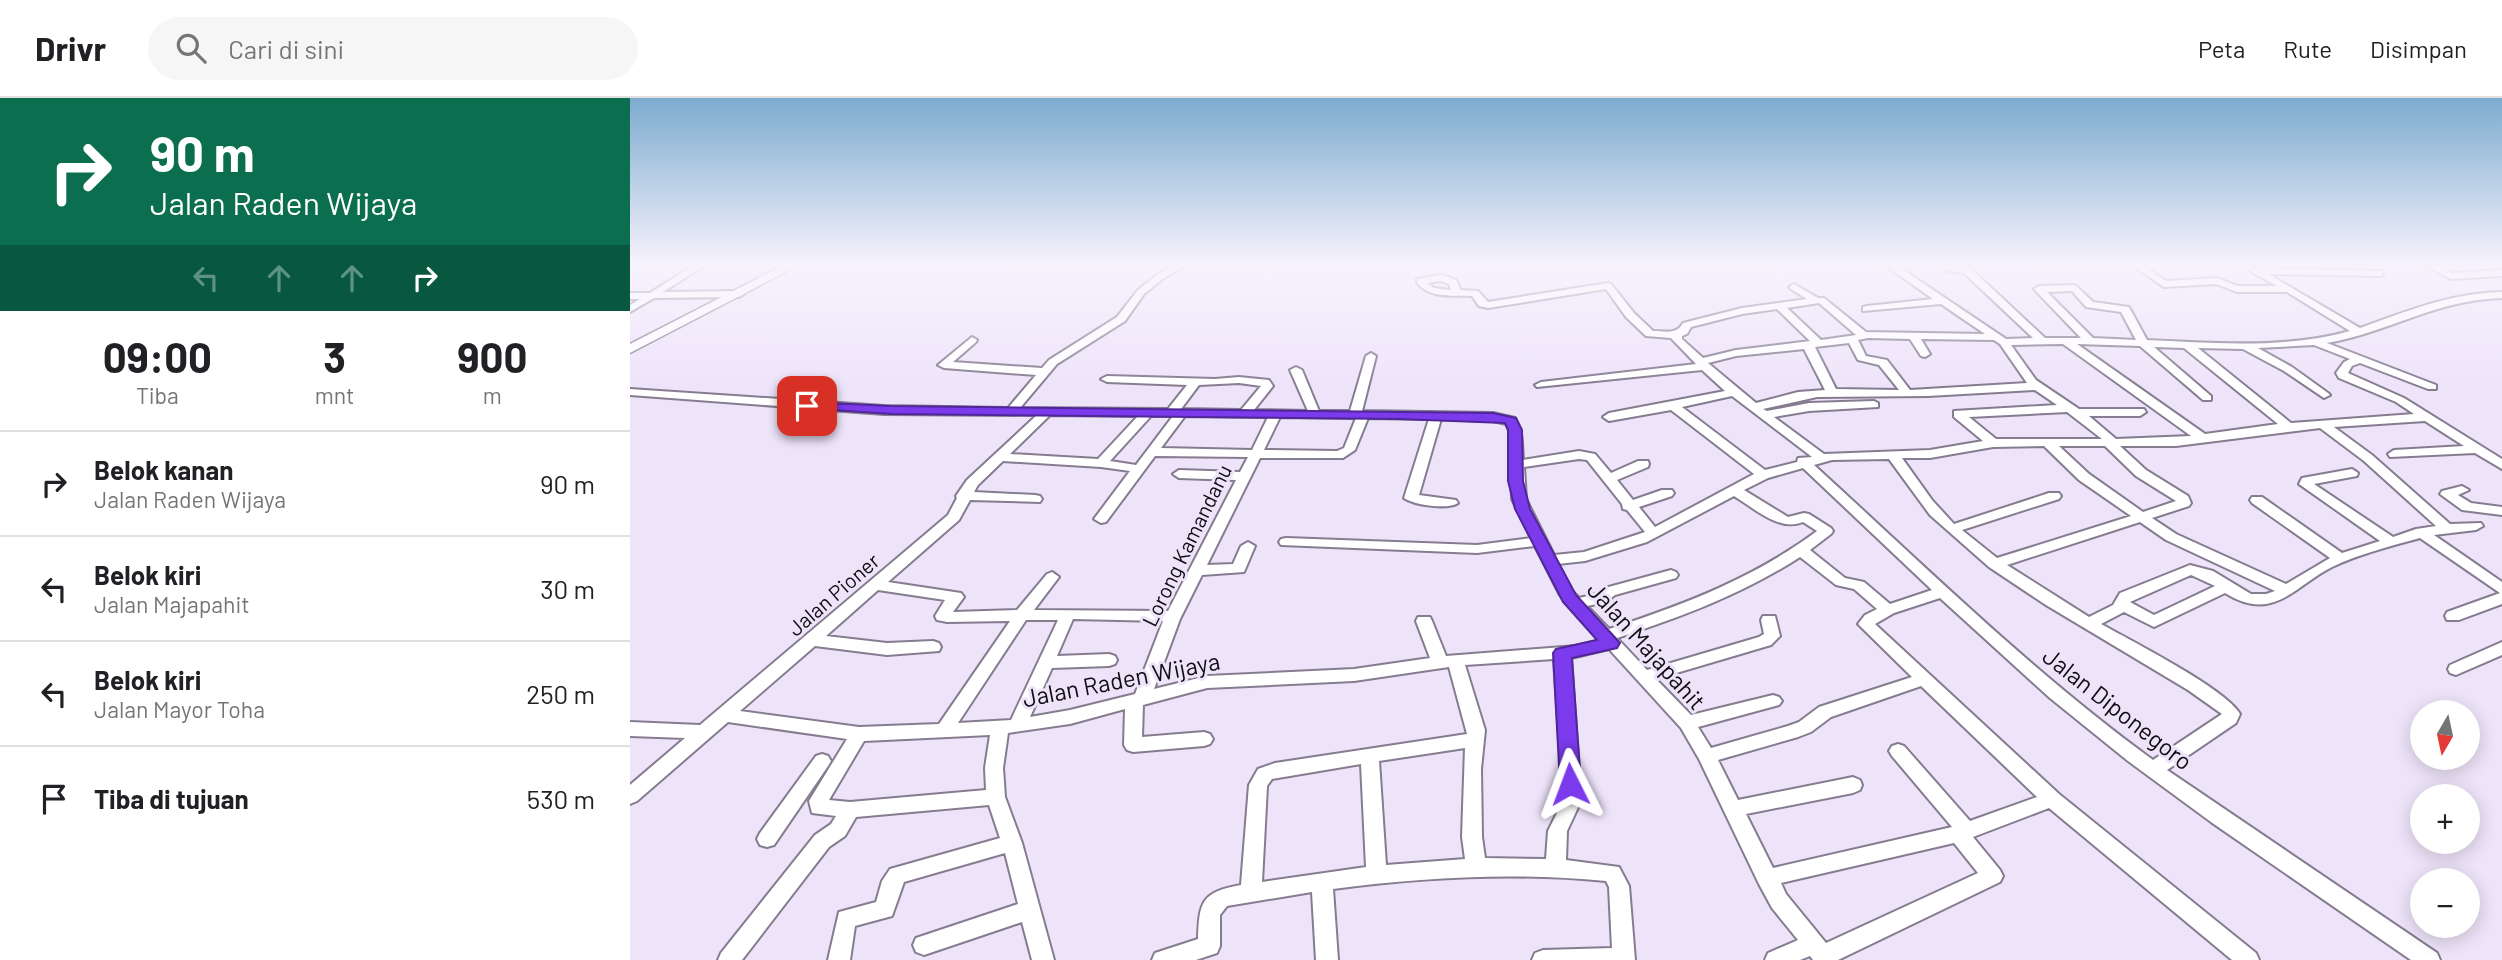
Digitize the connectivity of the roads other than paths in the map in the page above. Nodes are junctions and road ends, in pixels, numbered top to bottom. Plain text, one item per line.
1 (717, 305) edge
2 (1131, 305) edge
3 (1624, 305) edge
4 (1785, 305) edge
5 (1828, 305) edge
6 (1903, 305) edge
7 (1950, 305) edge
8 (2004, 305) edge
9 (2055, 305) edge
10 (2092, 305) edge
11 (2315, 305) edge
12 (2437, 305) edge
13 (1780, 306) junction
14 (1867, 309) dead end
15 (2359, 332) junction
16 (1676, 335) junction
17 (1913, 335) junction
18 (1858, 337) junction
19 (2000, 339) junction
20 (2062, 339) junction
21 (972, 340) dead end
22 (2041, 340) junction
23 (2089, 340) junction
24 (2316, 342) junction
25 (2144, 344) junction
26 (1813, 345) junction
27 (2187, 345) junction
28 (2245, 345) junction
29 (630, 349) edge
30 (1925, 355) dead end
31 (1371, 356) dead end
32 (2360, 359) junction
33 (1703, 364) junction
34 (1296, 370) dead end
35 (1045, 372) junction
36 (1107, 380) dead end
37 (1196, 382) junction
38 (1541, 385) dead end
39 (2037, 386) junction
40 (2432, 387) dead end
41 (1831, 390) junction
42 (630, 392) edge
43 (1736, 393) junction
44 (1907, 393) junction
45 (2324, 395) dead end
46 (2207, 398) dead end
47 (1874, 405) dead end
48 (1673, 407) junction
49 (1011, 411) junction
50 (1048, 411) junction
51 (1762, 411) junction
52 (2074, 411) junction
53 (1148, 412) junction
54 (1177, 412) junction
55 (2140, 412) dead end
56 (1245, 413) junction
57 (1276, 414) junction
58 (1315, 414) junction
59 (1359, 415) junction
60 (1436, 416) junction
61 (1609, 417) dead end
62 (2428, 417) junction
63 (2322, 424) junction
64 (2290, 427) junction
65 (2203, 439) junction
66 (1993, 443) junction
67 (2112, 443) junction
68 (2049, 444) junction
69 (2478, 449) junction
70 (1152, 452) junction
71 (1254, 454) junction
72 (1892, 454) junction
73 (2394, 454) dead end
74 (999, 457) junction
75 (1812, 459) junction
76 (1101, 463) junction
77 (1643, 464) dead end
78 (1515, 465) junction
79 (2502, 465) edge
80 (1139, 469) junction
81 (2353, 473) dead end
82 (1179, 474) dead end
83 (1763, 475) junction
84 (1243, 476) junction
85 (1608, 479) junction
86 (2462, 490) dead end
87 (1736, 491) junction
88 (1667, 494) dead end
89 (963, 496) junction
90 (2054, 496) dead end
91 (1035, 499) dead end
92 (2256, 500) dead end
93 (1451, 503) dead end
94 (1628, 506) junction
95 (2502, 511) edge
96 (2138, 517) junction
97 (1101, 519) dead end
98 (2445, 526) junction
99 (2476, 526) dead end
100 (1952, 529) junction
101 (1652, 532) junction
102 (2421, 532) junction
103 (1538, 541) junction
104 (1286, 542) dead end
105 (2392, 542) junction
106 (1248, 546) dead end
107 (1801, 551) junction
108 (2341, 559) junction
109 (1549, 560) junction
110 (1994, 564) junction
111 (1196, 570) junction
112 (1671, 575) dead end
113 (1052, 577) dead end
114 (876, 585) junction
115 (2226, 586) junction
116 (2502, 589) edge
117 (2286, 590) junction
118 (1944, 592) junction
119 (2502, 598) edge
120 (1574, 604) junction
121 (2122, 604) junction
122 (1888, 610) junction
123 (1068, 614) junction
124 (1021, 616) junction
125 (1173, 616) junction
126 (2453, 616) dead end
127 (1769, 620) dead end
128 (1424, 621) dead end
129 (2090, 623) junction
130 (813, 640) junction
131 (1607, 640) junction
132 (933, 647) dead end
133 (2502, 648) edge
134 (1562, 653) junction
135 (1109, 660) dead end
136 (1448, 661) junction
137 (1046, 662) junction
138 (2456, 669) dead end
139 (1644, 677) junction
140 (1924, 679) junction
141 (1138, 699) junction
142 (1773, 701) dead end
143 (724, 715) junction
144 (1687, 723) junction
145 (1008, 727) junction
146 (630, 729) edge
147 (704, 732) junction
148 (943, 732) junction
149 (859, 734) junction
150 (1204, 739) dead end
151 (1476, 739) junction
152 (1898, 751) dead end
153 (1370, 756) junction
154 (1706, 756) junction
155 (822, 761) dead end
156 (2153, 770) junction
157 (1853, 785) dead end
158 (630, 796) edge
159 (996, 797) junction
160 (2052, 799) junction
161 (818, 801) junction
162 (793, 803) junction
163 (1732, 809) junction
164 (850, 810) junction
165 (1962, 833) junction
166 (767, 838) dead end
167 (1012, 843) junction
168 (1556, 867) junction
169 (1477, 869) junction
170 (1376, 873) junction
171 (1766, 878) junction
172 (1322, 882) junction
173 (1251, 893) junction
174 (1030, 910) junction
175 (924, 945) dead end
176 (1209, 953) edge
177 (1821, 953) edge
178 (1624, 959) edge
179 (729, 960) edge
180 (839, 960) edge
181 (1042, 960) edge
182 (1163, 960) edge
183 (1327, 960) edge
184 (1543, 960) edge
185 (1776, 960) edge
186 (2248, 960) edge
187 (2429, 960) edge

1 - 29 main road
2 - 35 street
3 - 16 street
4 - 13 street
5 - 18 street
6 - 14 street
7 - 19 street
8 - 22 street
9 - 23 street
10 - 25 street
11 - 15 street
12 - 15 street
13 - 16 street
13 - 26 street
15 - 24 street
16 - 33 street, Jalan Diponegoro
17 - 18 street
17 - 19 street
17 - 30 street
18 - 26 street
18 - 44 street
19 - 22 street
19 - 39 street
20 - 22 street
20 - 23 street
20 - 65 street
21 - 35 street
23 - 25 street
24 - 28 street
24 - 32 street
25 - 27 street
25 - 46 street
26 - 33 street
26 - 41 street
27 - 28 street
27 - 64 street
28 - 45 street
31 - 59 street
32 - 40 street
32 - 62 street
33 - 38 street
33 - 43 street, Jalan Diponegoro
34 - 58 street
35 - 49 street
36 - 37 street
37 - 54 street
37 - 56 street
39 - 44 street
39 - 52 street
41 - 44 street
41 - 51 street
42 - 49 street
43 - 48 street
43 - 51 street, Jalan Diponegoro
47 - 51 street
48 - 61 street
48 - 83 street
49 - 50 street
50 - 53 street
50 - 74 street, Jalan Pioner
51 - 75 street, Jalan Diponegoro
52 - 55 street
52 - 66 street
52 - 67 street
53 - 54 street
53 - 76 street
54 - 56 street
54 - 70 street
56 - 57 street
57 - 58 street
57 - 71 street, Lorong Kamandanu
58 - 59 street
59 - 60 street
59 - 71 street
60 - 78 street, Jalan Majapahit
60 - 93 street
62 - 63 street
62 - 69 street
63 - 64 street
63 - 98 street
64 - 65 street
65 - 67 street
66 - 68 street
66 - 72 street
67 - 68 street
67 - 96 street
68 - 96 street
69 - 73 street
69 - 79 street
70 - 71 street
70 - 80 street
71 - 84 street, Lorong Kamandanu
72 - 75 street
72 - 100 street
74 - 76 street
74 - 89 street, Jalan Pioner
75 - 83 street
75 - 118 street, Jalan Diponegoro
76 - 80 street
77 - 85 street
78 - 85 street
78 - 103 street, Jalan Majapahit
80 - 97 street
81 - 105 street
82 - 84 street
83 - 87 street
84 - 111 street, Lorong Kamandanu
85 - 94 street
86 - 95 street
87 - 101 street
87 - 107 street, Jalan Raden Wijaya
88 - 94 street
89 - 91 street
89 - 114 street, Jalan Pioner
90 - 100 street
92 - 108 street
94 - 101 street
96 - 110 street
96 - 117 street
98 - 99 street
98 - 102 street
100 - 110 street
101 - 109 street
102 - 105 street
102 - 116 street
103 - 104 street
103 - 109 street, Jalan Majapahit
105 - 108 street
106 - 111 street
107 - 122 street
107 - 131 street, Jalan Raden Wijaya
108 - 117 street
109 - 120 street, Jalan Majapahit
110 - 129 street
111 - 125 street, Lorong Kamandanu
112 - 120 street
113 - 124 street
114 - 124 street
114 - 130 street, Jalan Pioner
115 - 117 street
115 - 121 street
115 - 121 street
118 - 122 street
118 - 156 street, Jalan Diponegoro
119 - 126 street
120 - 131 street, Jalan Majapahit
121 - 129 street
122 - 140 street
123 - 124 street
123 - 125 street
123 - 137 street
124 - 148 street
125 - 141 street, Lorong Kamandanu
127 - 139 street
128 - 136 street
129 - 156 street
130 - 132 street
130 - 143 street, Jalan Pioner
131 - 134 street, Jalan Raden Wijaya
131 - 139 street, Jalan Majapahit
133 - 138 street
134 - 136 street, Jalan Raden Wijaya
134 - 168 street
135 - 137 street
136 - 141 street, Jalan Raden Wijaya
136 - 151 street
137 - 145 street
139 - 144 street, Jalan Majapahit
140 - 154 street
140 - 160 street
141 - 145 street, Jalan Raden Wijaya
141 - 150 street, Lorong Kamandanu
142 - 144 street
143 - 147 street, Jalan Pioner
143 - 149 street, Jalan Raden Wijaya
144 - 154 street, Jalan Majapahit
145 - 148 street, Jalan Raden Wijaya
145 - 159 street
146 - 147 street
147 - 158 street, Jalan Pioner
148 - 149 street, Jalan Raden Wijaya
149 - 161 street
151 - 153 street
151 - 169 street
152 - 165 street
153 - 170 street
153 - 173 street
154 - 163 street, Jalan Majapahit
155 - 162 street
156 - 187 street, Jalan Diponegoro
157 - 163 street
159 - 164 street
159 - 167 street
160 - 165 street
160 - 186 street
161 - 162 street
161 - 164 street
162 - 166 street
163 - 171 street, Jalan Majapahit
164 - 179 street
165 - 171 street
165 - 177 street
167 - 174 street
167 - 180 street
168 - 169 street
168 - 178 street
169 - 170 street
170 - 172 street
171 - 177 street, Jalan Majapahit
172 - 173 street
172 - 183 street
173 - 176 street
174 - 175 street
174 - 181 street
176 - 182 street
177 - 185 street
178 - 184 street

